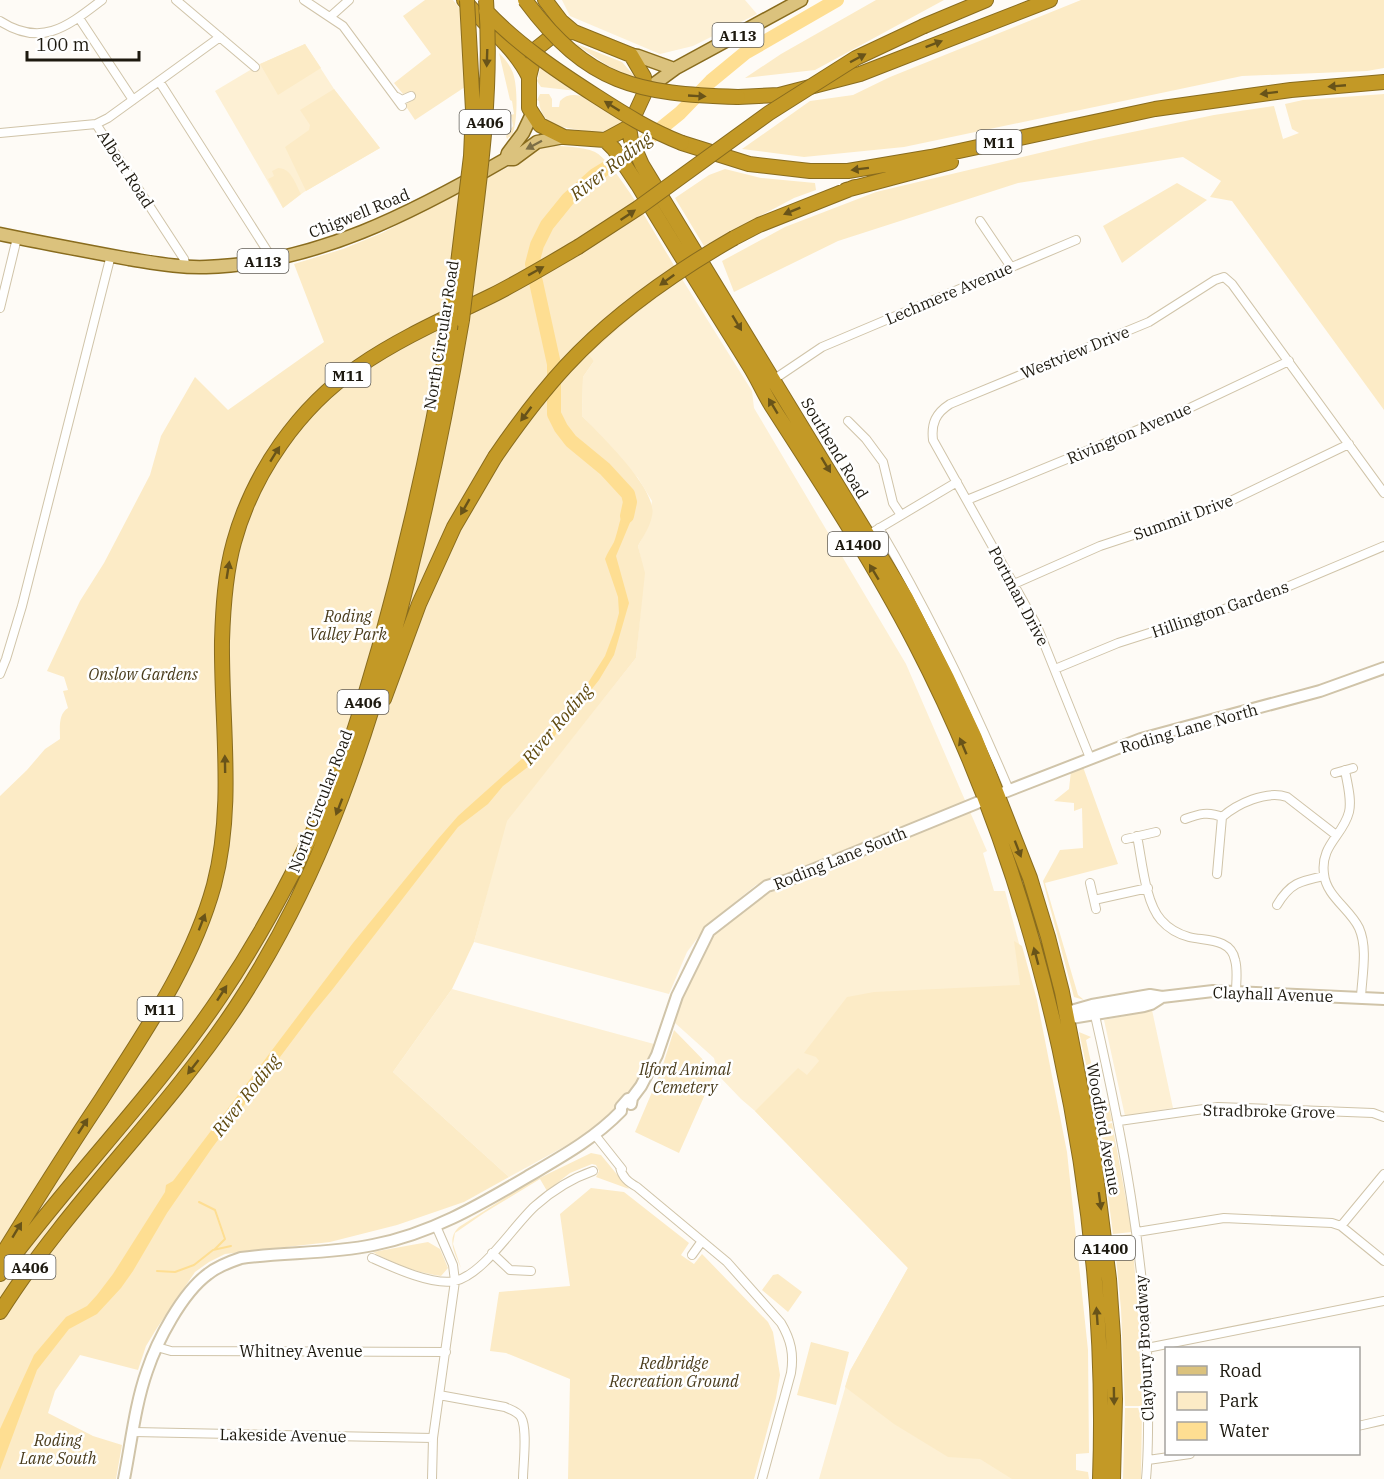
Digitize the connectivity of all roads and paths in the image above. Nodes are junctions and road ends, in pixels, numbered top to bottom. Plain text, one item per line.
1 (102, 0) edge
2 (176, 0) edge
3 (304, 0) edge
4 (350, 0) edge
5 (465, 0) edge
6 (477, 0) edge
7 (486, 0) edge
8 (525, 0) edge
9 (544, 0) edge
10 (986, 0) edge
11 (1050, 0) edge
12 (798, 1) edge
13 (330, 17) junction
14 (79, 18) junction
15 (0, 21) edge
16 (574, 32) junction
17 (220, 37) junction
18 (631, 55) junction
19 (255, 67) dead end
20 (674, 69) junction
21 (529, 76) junction
22 (159, 81) junction
23 (1384, 82) edge
24 (646, 90) junction
25 (411, 96) dead end
26 (1247, 96) junction
27 (395, 97) junction
28 (133, 100) junction
29 (402, 106) dead end
30 (531, 114) junction
31 (96, 124) junction
32 (1067, 127) junction
33 (0, 133) edge
34 (564, 137) junction
35 (632, 140) junction
36 (610, 145) junction
37 (506, 159) junction
38 (846, 190) junction
39 (980, 221) dead end
40 (0, 234) edge
41 (17, 238) junction
42 (1076, 240) dead end
43 (111, 255) junction
44 (273, 260) junction
45 (186, 267) junction
46 (1011, 267) junction
47 (0, 308) edge
48 (1289, 361) junction
49 (773, 380) junction
50 (848, 421) dead end
51 (933, 440) joint
52 (1349, 444) junction
53 (957, 482) junction
54 (1384, 493) edge
55 (967, 500) junction
56 (901, 515) junction
57 (874, 531) junction
58 (1384, 546) edge
59 (1014, 584) junction
60 (1384, 668) edge
61 (1055, 669) junction
62 (0, 674) edge
63 (359, 752) junction
64 (1090, 758) junction
65 (1335, 772) dead end
66 (997, 795) junction
67 (1222, 817) junction
68 (1185, 819) dead end
69 (1156, 832) dead end
70 (1336, 835) junction
71 (1137, 836) junction
72 (1126, 839) dead end
73 (1217, 874) dead end
74 (1324, 876) junction
75 (1090, 884) dead end
76 (1148, 888) junction
77 (1094, 900) junction
78 (1277, 905) dead end
79 (1096, 909) dead end
80 (1236, 992) junction
81 (1360, 997) junction
82 (1384, 999) edge
83 (1093, 1010) junction
84 (1051, 1012) junction
85 (1066, 1015) junction
86 (1070, 1103) junction
87 (1384, 1117) edge
88 (1119, 1121) junction
89 (595, 1135) junction
90 (593, 1171) dead end
91 (1384, 1174) edge
92 (436, 1226) junction
93 (1341, 1226) junction
94 (1137, 1232) junction
95 (702, 1241) junction
96 (492, 1253) junction
97 (692, 1255) dead end
98 (0, 1258) edge
99 (372, 1258) dead end
100 (1384, 1261) edge
101 (531, 1271) dead end
102 (0, 1274) edge
103 (455, 1281) junction
104 (1384, 1301) edge
105 (0, 1312) edge
106 (157, 1347) junction
107 (1147, 1348) junction
108 (446, 1352) junction
109 (439, 1395) junction
110 (1384, 1420) edge
111 (1360, 1426) edge
112 (134, 1432) junction
113 (433, 1438) junction
114 (1183, 1455) edge
115 (1148, 1460) junction
116 (124, 1479) edge
117 (432, 1479) edge
118 (523, 1479) edge
119 (762, 1479) edge
120 (1100, 1479) edge
121 (1113, 1479) edge
122 (1146, 1479) edge

1 - 14 street
2 - 17 street
3 - 13 street
4 - 13 street
5 - 21 highway, A406
102 -> 5 highway, North Circular Road / A406, bridge
32 -> 6 highway, M11, bridge
7 -> 63 highway, North Circular Road / A406, bridge
8 -> 11 highway, bridge
9 - 16 highway
98 -> 10 highway, M11, bridge
12 - 20 main road, A113
13 - 27 street
14 - 15 street
14 - 28 street
16 - 18 highway
16 - 21 highway, A113
17 - 19 street
17 - 22 street
18 - 20 main road
18 - 24 highway
20 - 24 main road, A113
21 - 30 highway, A113
22 - 28 street
22 - 44 street
23 -> 26 highway, M11
24 - 35 highway, A113
25 - 27 street
26 - 32 highway, M11
26 - 38 highway, M11
27 - 29 street
28 - 31 street
30 - 34 highway, A113
30 - 37 main road, Chigwell Road / A113
31 - 33 street, Albert Road
31 - 45 street, Albert Road
32 - 38 highway, M11
34 - 36 highway, A113
34 -> 37 main road, Chigwell Road / A113
35 - 36 highway
35 -> 49 highway, Southend Road / A1400
66 -> 36 highway, Southend Road / A1400
37 - 44 main road, Chigwell Road / A113
38 -> 63 highway, M11, bridge
39 - 46 street
40 - 41 main road, Chigwell Road / A113
41 - 43 main road, Chigwell Road / A113
41 - 47 street
42 - 46 street, Lechmere Avenue
43 - 45 main road, Chigwell Road / A113
43 - 62 street
44 - 45 main road, Chigwell Road / A113
46 - 49 street, Lechmere Avenue
48 - 51 street, Westview Drive
48 - 52 street
48 - 55 street, Rivington Avenue
49 -> 57 highway, Southend Road / A1400
50 - 56 street
51 - 53 street, Portman Drive
52 - 54 street
52 - 59 street, Summit Drive
53 - 55 street, Portman Drive
53 - 56 street
55 - 59 street, Portman Drive
56 - 57 street
57 - 66 highway, Southend Road / A1400
58 - 61 street, Hillington Gardens
59 - 61 street, Portman Drive
60 - 64 street, Roding Lane North
61 - 64 street, Portman Drive
63 -> 105 highway, North Circular Road / A406
64 - 66 street, Roding Lane North
65 - 70 street
84 -> 66 highway, Woodford Avenue / A1400
66 -> 85 highway, Woodford Avenue / A1400
66 - 89 street, Roding Lane South
67 - 68 street
67 - 70 street
67 - 73 street
69 - 71 street
70 - 74 street
71 - 72 street
71 - 76 street
74 - 78 street
74 - 81 street
75 - 77 street
76 - 77 street
76 - 80 street
77 - 79 street
80 - 81 street, Clayhall Avenue
80 - 83 street, Clayhall Avenue
81 - 82 street, Clayhall Avenue
83 - 85 street, Clayhall Avenue
83 - 88 street, Claybury Broadway
84 - 85 highway
84 - 86 highway, Woodford Avenue / A1400
85 - 86 highway
85 -> 121 highway, Woodford Avenue / A1400
120 -> 86 highway, Woodford Avenue / A1400
87 - 88 street, Stradbroke Grove
88 - 94 street, Claybury Broadway
89 - 92 street, Roding Lane South
89 - 95 street
90 - 96 street
91 - 93 street
92 - 103 street
92 - 106 street, Roding Lane South
93 - 94 street
93 - 100 street
94 - 107 street, Claybury Broadway
95 - 97 street
95 - 119 street
96 - 101 street
96 - 103 street
99 - 103 street
103 - 108 street
104 - 107 street
106 - 108 street, Whitney Avenue
106 - 112 street, Roding Lane South
107 - 115 street, Claybury Broadway
108 - 109 street
109 - 113 street
109 - 118 street
110 - 111 street
112 - 113 street, Lakeside Avenue
112 - 116 street, Roding Lane South
113 - 117 street
114 - 115 street
115 - 122 street, Claybury Broadway

